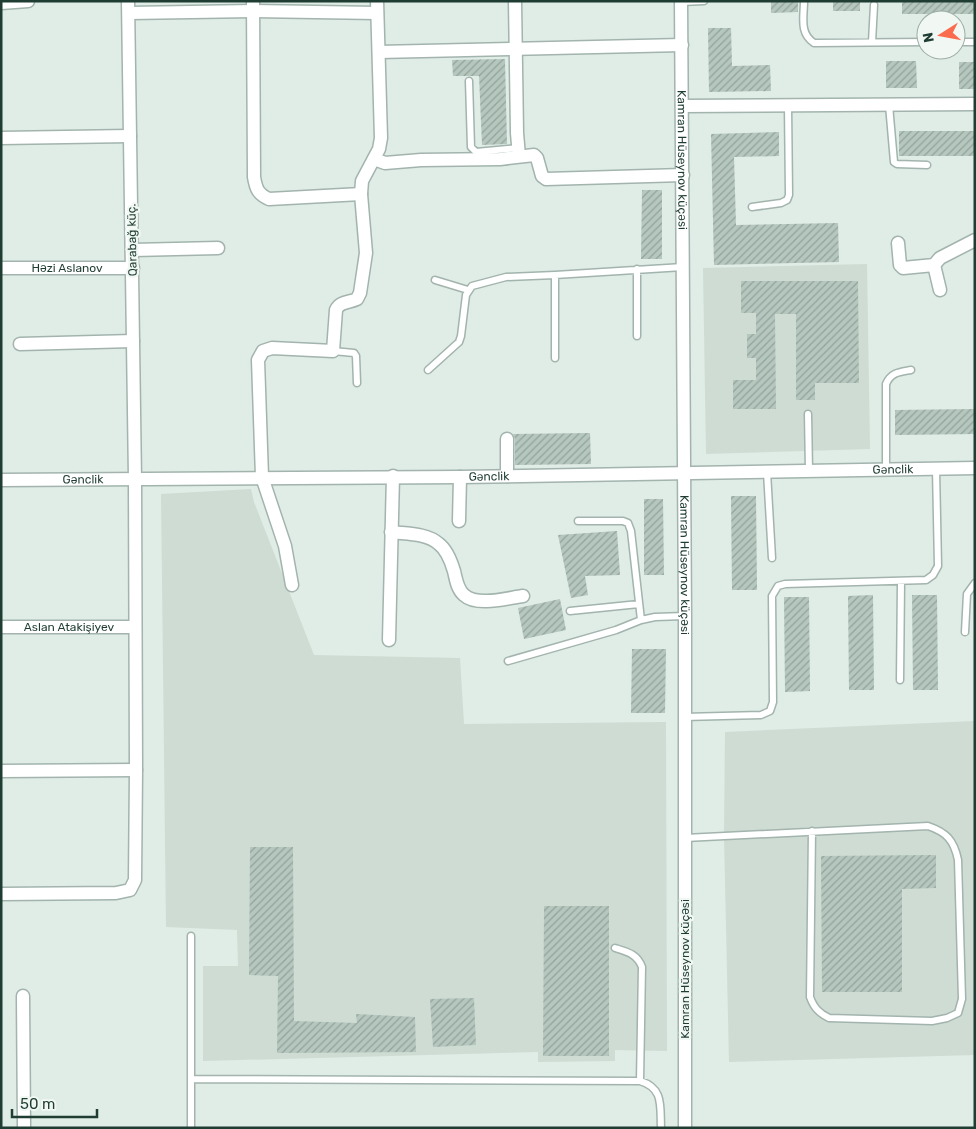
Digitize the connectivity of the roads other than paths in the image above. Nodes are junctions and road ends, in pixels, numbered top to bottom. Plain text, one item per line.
1 (28, 1) edge
2 (515, 1) edge
3 (704, 1) edge
4 (804, 1) edge
5 (1, 2) edge
6 (682, 2) edge
7 (874, 5) dead end
8 (253, 6) edge
9 (129, 7) edge
10 (377, 7) edge
11 (872, 42) junction
12 (916, 42) edge
13 (682, 45) junction
14 (516, 49) junction
15 (379, 52) junction
16 (469, 81) dead end
17 (975, 104) edge
18 (889, 105) junction
19 (682, 106) junction
20 (788, 106) junction
21 (130, 136) junction
22 (1, 138) edge
23 (519, 152) junction
24 (374, 158) junction
25 (927, 165) dead end
26 (683, 175) junction
27 (361, 194) junction
28 (752, 208) dead end
29 (975, 240) edge
30 (898, 243) dead end
31 (218, 248) dead end
32 (133, 250) junction
33 (934, 265) junction
34 (683, 267) junction
35 (1, 268) edge
36 (133, 268) junction
37 (638, 269) junction
38 (555, 275) junction
39 (435, 280) dead end
40 (468, 290) junction
41 (940, 290) dead end
42 (637, 336) dead end
43 (133, 341) junction
44 (20, 344) dead end
45 (333, 351) junction
46 (555, 358) dead end
47 (428, 370) dead end
48 (911, 370) dead end
49 (358, 383) dead end
50 (808, 414) dead end
51 (506, 438) dead end
52 (975, 468) edge
53 (886, 469) junction
54 (936, 469) junction
55 (808, 471) junction
56 (684, 472) junction
57 (767, 472) junction
58 (392, 476) junction
59 (507, 476) junction
60 (262, 477) junction
61 (460, 477) junction
62 (135, 479) junction
63 (1, 480) edge
64 (459, 521) dead end
65 (578, 521) dead end
66 (391, 532) junction
67 (772, 558) dead end
68 (900, 582) junction
69 (975, 582) edge
70 (292, 585) dead end
71 (524, 596) dead end
72 (639, 604) junction
73 (570, 610) dead end
74 (685, 616) junction
75 (641, 620) junction
76 (1, 627) edge
77 (135, 627) junction
78 (965, 632) dead end
79 (389, 640) dead end
80 (508, 661) dead end
81 (900, 680) dead end
82 (684, 717) junction
83 (136, 770) junction
84 (1, 771) edge
85 (812, 831) junction
86 (685, 838) junction
87 (1, 894) edge
88 (191, 936) dead end
89 (615, 948) dead end
90 (23, 996) dead end
91 (191, 1080) junction
92 (640, 1081) junction
93 (24, 1128) edge
94 (190, 1128) edge
95 (661, 1128) edge
96 (685, 1128) edge

1 - 5 street
2 - 14 street
3 - 6 lane
4 - 11 lane
6 - 13 street, Kamran Hüseynov küçəsi
7 - 11 lane
8 - 9 street
8 - 10 street
8 - 27 street
9 - 21 street, Qarabağ küç.
10 - 15 street
11 - 12 lane
13 - 14 street
13 - 19 street, Kamran Hüseynov küçəsi
14 - 15 street
14 - 23 street
15 - 24 street
16 - 23 lane
17 - 18 street
18 - 20 street
18 - 25 lane
19 - 20 street
19 - 26 street, Kamran Hüseynov küçəsi
20 - 28 lane
21 - 22 street
21 - 32 street, Qarabağ küç.
23 - 24 street
23 - 26 street
24 - 27 street
26 - 34 street, Kamran Hüseynov küçəsi
27 - 45 street
29 - 33 street
30 - 33 street
31 - 32 street
32 - 36 street, Qarabağ küç.
33 - 41 street
34 - 37 lane
34 - 56 street, Kamran Hüseynov küçəsi
35 - 36 street, Həzi Aslanov
36 - 43 street, Qarabağ küç.
37 - 38 lane
37 - 42 lane
38 - 40 lane
38 - 46 lane
39 - 40 lane
40 - 47 lane
43 - 44 street
43 - 62 street, Qarabağ küç.
45 - 49 lane
45 - 60 street
48 - 53 lane
50 - 55 lane
51 - 59 street
52 - 54 street, Gənclik
53 - 54 street, Gənclik
53 - 55 street, Gənclik
54 - 68 lane
55 - 57 street, Gənclik
56 - 57 street, Gənclik
56 - 59 street, Gənclik
56 - 74 street, Kamran Hüseynov küçəsi
57 - 67 lane
58 - 60 street, Gənclik
58 - 61 street, Gənclik
58 - 66 street
59 - 61 street, Gənclik
60 - 62 street, Gənclik
60 - 70 street
61 - 64 street
62 - 63 street, Gənclik
62 - 77 street, Qarabağ küç.
65 - 72 lane
66 - 71 street
66 - 79 street
68 - 81 lane
68 - 82 lane
69 - 78 lane
72 - 73 lane
72 - 75 lane
74 - 75 lane
74 - 82 street, Kamran Hüseynov küçəsi
75 - 80 lane
76 - 77 street, Aslan Atakişiyev
77 - 83 street, Qarabağ küç.
82 - 86 street, Kamran Hüseynov küçəsi
83 - 84 street
83 - 87 street, Qarabağ küç.
85 - 85 lane
85 - 86 lane
86 - 96 street, Kamran Hüseynov küçəsi
88 - 91 lane
89 - 92 lane
90 - 93 street
91 - 92 lane
91 - 94 lane
92 - 95 lane

